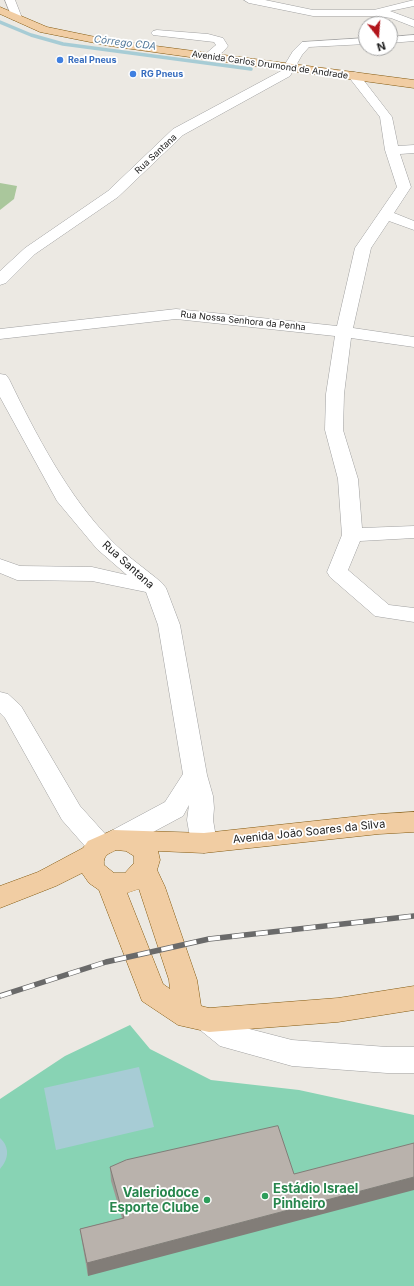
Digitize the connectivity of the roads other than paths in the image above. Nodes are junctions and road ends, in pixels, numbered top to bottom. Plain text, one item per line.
1 (249, 0) edge
2 (10, 1) edge
3 (414, 3) edge
4 (0, 10) edge
5 (376, 13) junction
6 (17, 18) junction
7 (414, 24) edge
8 (157, 33) dead end
9 (33, 38) dead end
10 (414, 38) edge
11 (398, 39) edge
12 (358, 41) edge
13 (209, 56) junction
14 (265, 63) junction
15 (290, 67) junction
16 (252, 73) junction
17 (354, 76) junction
18 (279, 77) junction
19 (412, 82) edge
20 (414, 149) edge
21 (392, 150) junction
22 (409, 186) edge
23 (385, 214) junction
24 (414, 226) edge
25 (0, 280) edge
26 (344, 332) junction
27 (0, 334) edge
28 (414, 342) edge
29 (0, 379) edge
30 (8, 414) edge
31 (414, 532) edge
32 (352, 535) junction
33 (6, 570) edge
34 (155, 588) junction
35 (414, 615) edge
36 (0, 700) edge
37 (195, 775) junction
38 (414, 822) edge
39 (204, 843) junction
40 (107, 856) junction
41 (146, 866) junction
42 (0, 897) edge
43 (414, 998) edge
44 (199, 1018) junction
45 (414, 1060) edge

1 - 5 street
2 - 6 street
3 - 5 street
4 - 6 main road, Avenida Carlos Drumond de Andrade
5 - 7 street
6 - 13 main road, Avenida Carlos Drumond de Andrade
8 - 13 street
9 - 16 main road, Avenida Carlos Drumond de Andrade
10 - 11 street
12 - 15 street, Rua Santana
13 - 14 main road, Avenida Carlos Drumond de Andrade
14 - 15 main road, Avenida Carlos Drumond de Andrade
14 - 16 main road
15 - 17 main road, Avenida Carlos Drumond de Andrade
15 - 18 street, Rua Santana
16 - 18 main road, Avenida Carlos Drumond de Andrade
17 - 18 main road, Avenida Carlos Drumond de Andrade
17 - 19 main road
17 - 21 street
18 - 25 street, Rua Santana
20 - 21 street
21 - 22 street
22 - 23 street
23 - 24 street
23 - 26 street
26 - 27 street, Rua Nossa Senhora da Penha
26 - 28 street, Rua Nossa Senhora da Penha
26 - 32 street
29 - 30 street, Rua Santana
30 - 34 street, Rua Santana
31 - 32 street
32 - 35 street
33 - 34 street
34 - 37 street, Rua Santana
36 - 40 street
37 - 39 street, Rua Santana
37 - 40 street
38 - 39 main road, Avenida João Soares da Silva
39 - 40 main road, Avenida João Soares da Silva
39 - 41 main road, Avenida João Soares da Silva
40 - 41 main road
40 - 41 main road, Avenida João Soares da Silva
40 - 42 main road
40 - 44 main road
41 - 44 main road
43 - 44 main road
44 - 45 street

